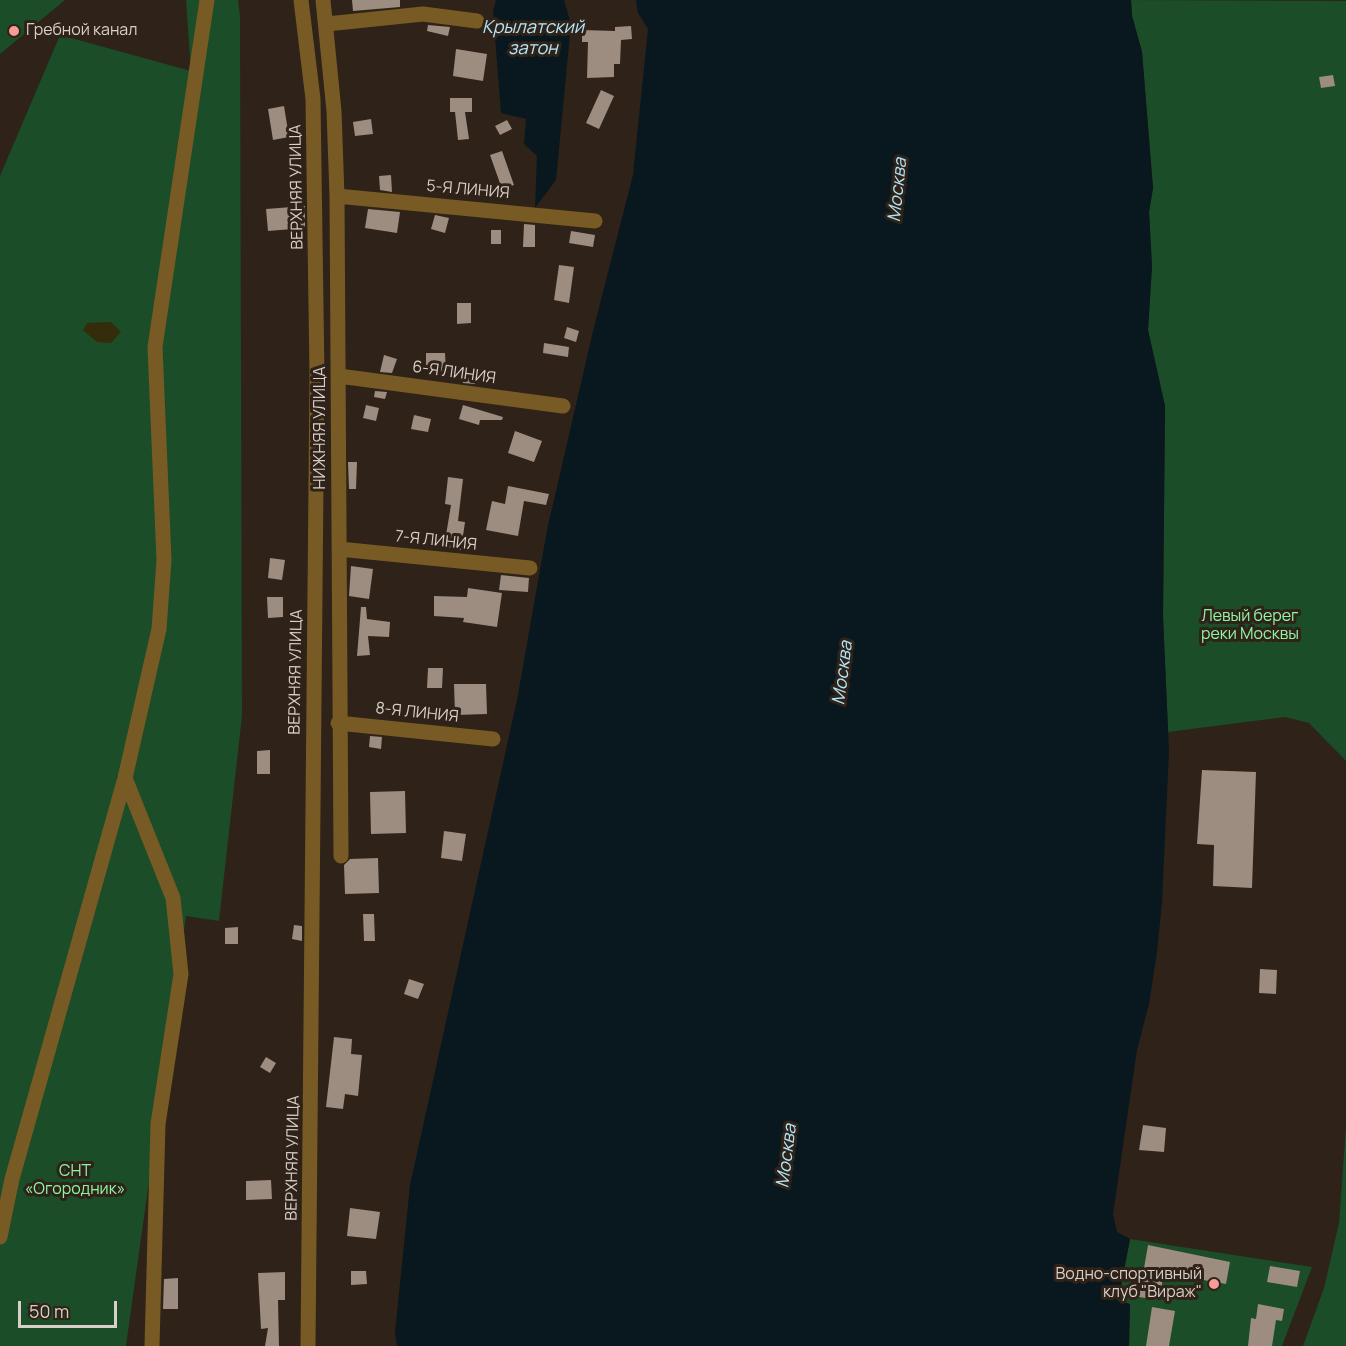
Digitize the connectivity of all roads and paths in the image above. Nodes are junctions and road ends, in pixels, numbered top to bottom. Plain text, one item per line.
1 (207, 0) edge
2 (301, 0) edge
3 (322, 0) edge
4 (477, 21) dead end
5 (327, 24) junction
6 (337, 196) junction
7 (595, 220) dead end
8 (339, 376) junction
9 (564, 406) dead end
10 (339, 549) junction
11 (530, 568) dead end
12 (338, 723) junction
13 (493, 739) dead end
14 (126, 777) junction
15 (341, 856) dead end
16 (0, 1237) edge
17 (152, 1346) edge
18 (308, 1346) edge

1 - 14 street
2 - 18 street, ВЕРХНЯЯ УЛИЦА
3 - 5 street, НИЖНЯЯ УЛИЦА
4 - 5 street
5 - 6 street, НИЖНЯЯ УЛИЦА
6 - 7 street, 5-Я ЛИНИЯ
6 - 8 street, НИЖНЯЯ УЛИЦА
8 - 9 street, 6-Я ЛИНИЯ
8 - 10 street, НИЖНЯЯ УЛИЦА
10 - 11 street, 7-Я ЛИНИЯ
10 - 12 street, НИЖНЯЯ УЛИЦА
12 - 13 street, 8-Я ЛИНИЯ
12 - 15 street, НИЖНЯЯ УЛИЦА
14 - 16 street
14 - 17 street

